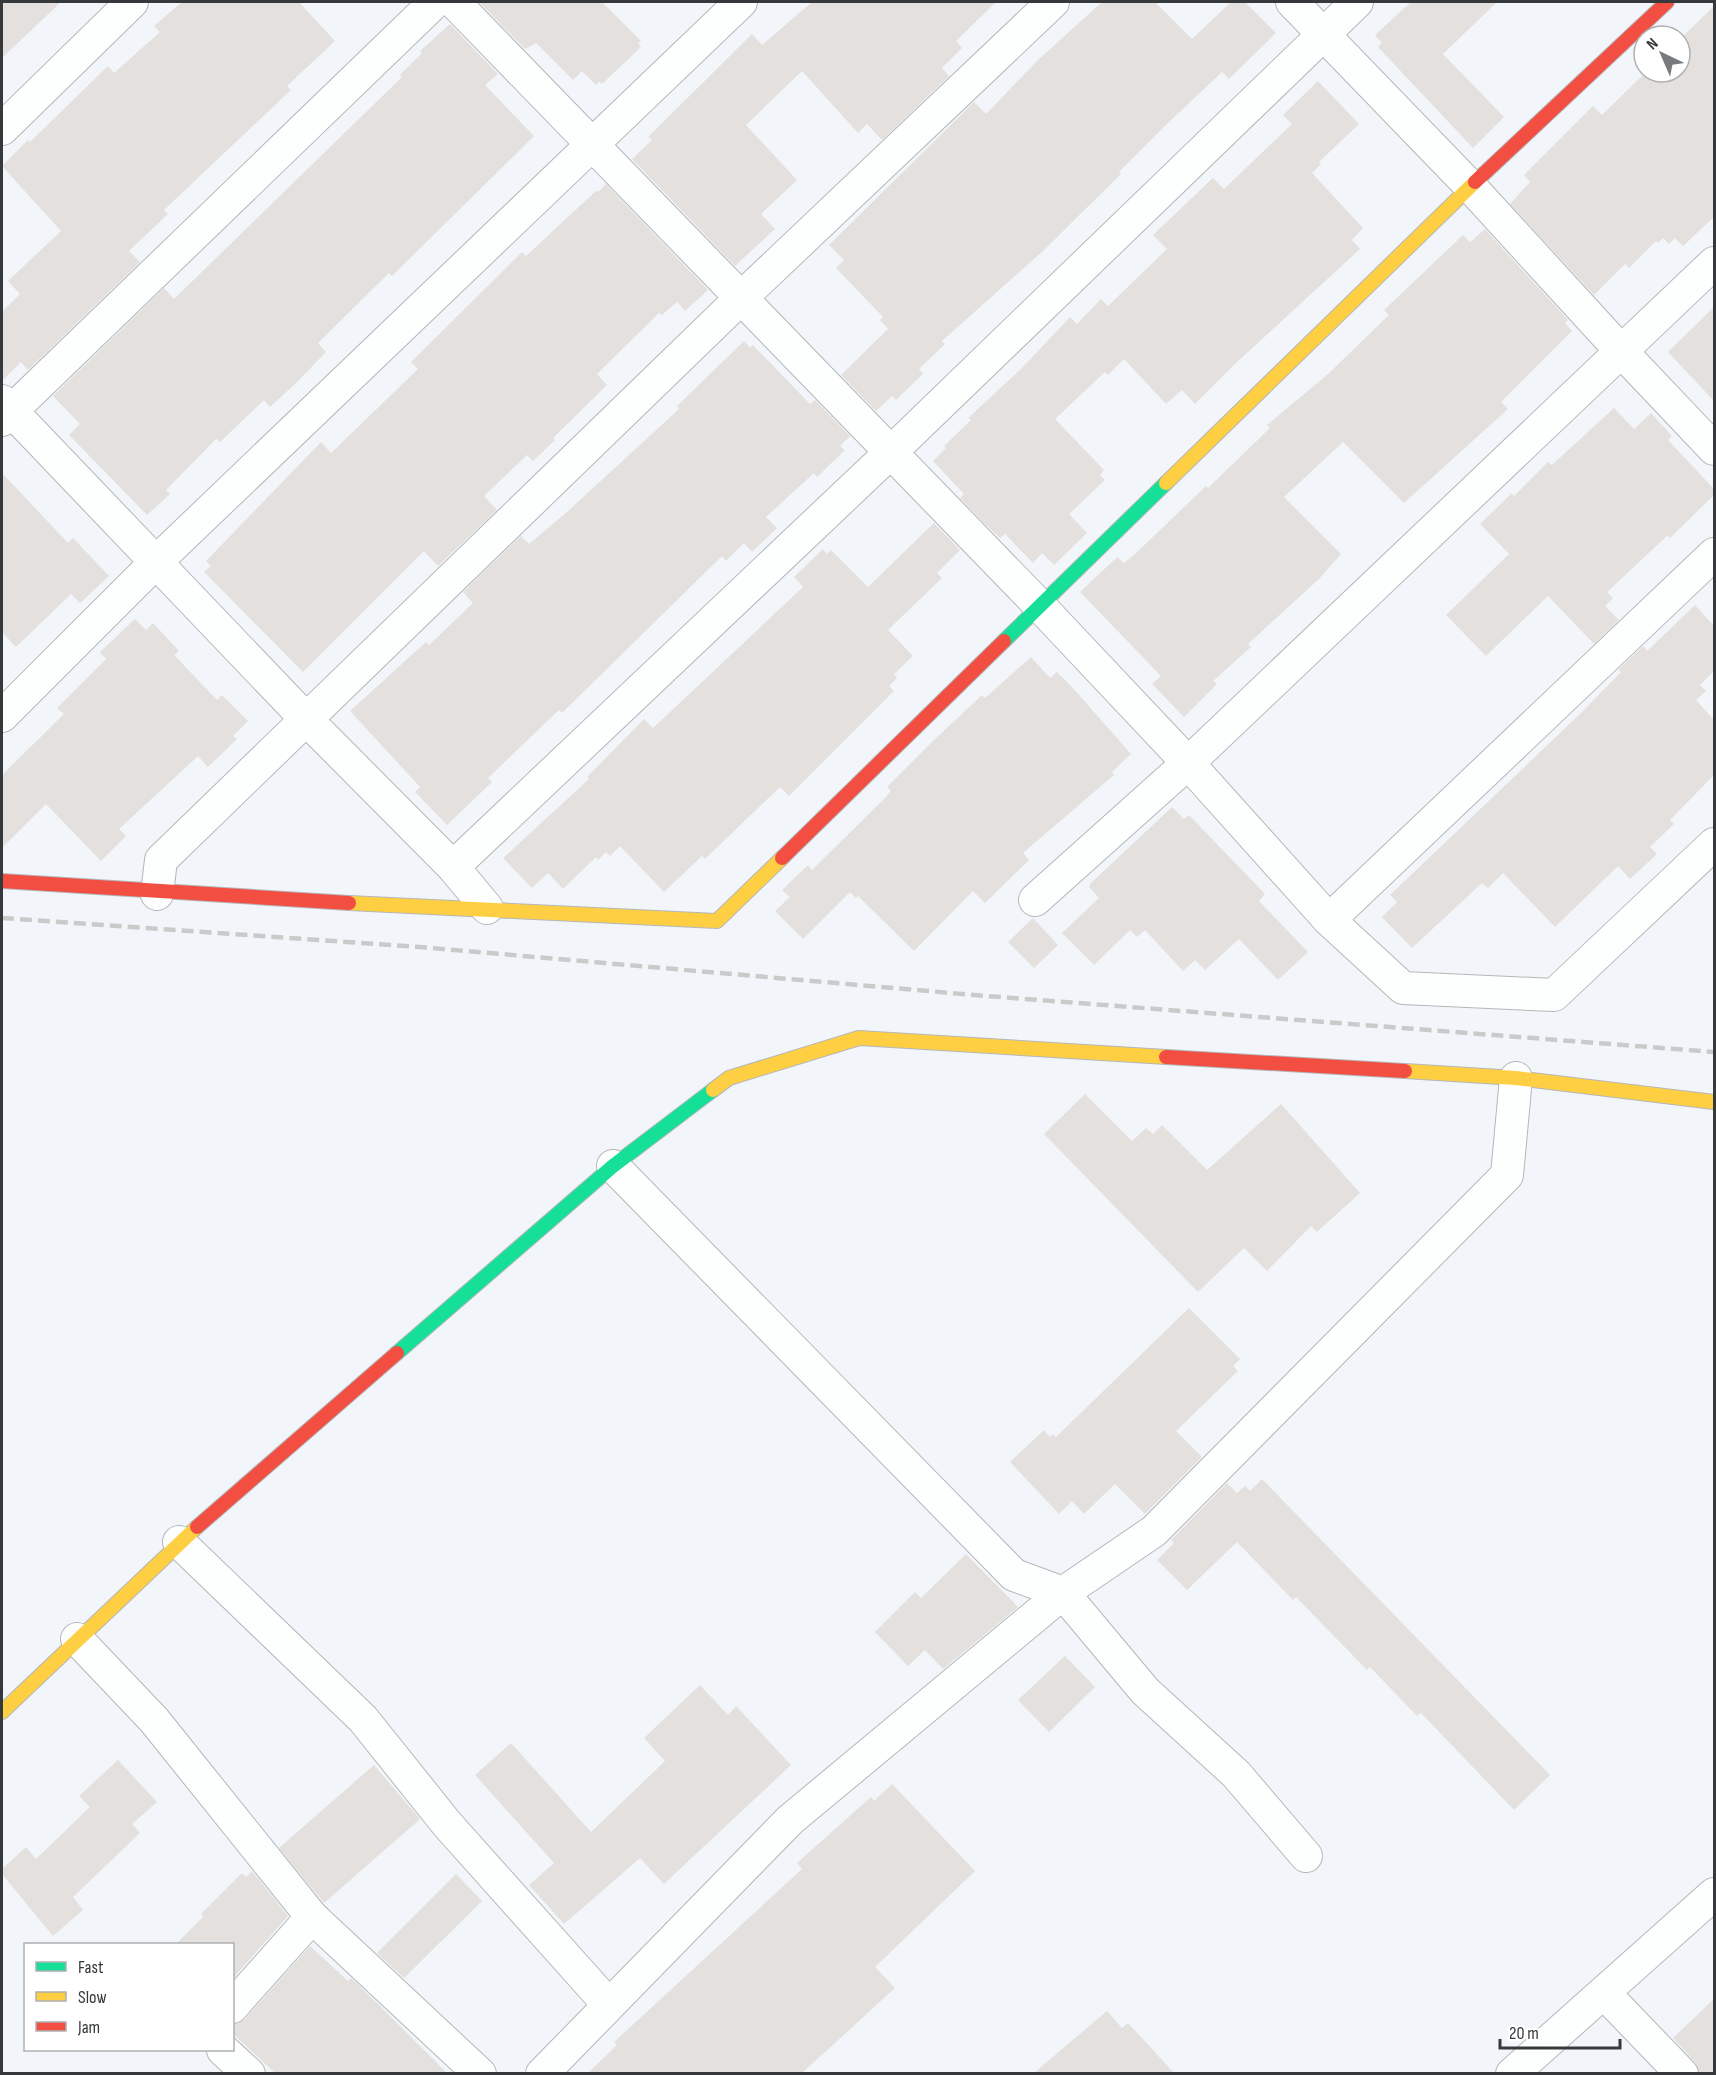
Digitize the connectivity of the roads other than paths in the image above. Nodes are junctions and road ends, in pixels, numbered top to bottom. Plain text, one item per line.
1 (132, 2) edge
2 (435, 2) edge
3 (454, 2) edge
4 (741, 2) edge
5 (1053, 2) edge
6 (1292, 2) edge
7 (1357, 2) edge
8 (1667, 2) edge
9 (1323, 34) junction
10 (2, 129) edge
11 (590, 144) junction
12 (1470, 186) junction
13 (1714, 262) edge
14 (741, 298) junction
15 (1621, 351) junction
16 (5, 411) edge
17 (1714, 449) edge
18 (891, 452) junction
19 (1714, 554) edge
20 (157, 561) junction
21 (1039, 605) junction
22 (2, 716) edge
23 (305, 718) junction
24 (1188, 763) junction
25 (1714, 844) edge
26 (453, 867) junction
27 (2, 882) edge
28 (157, 894) junction
29 (1035, 900) dead end
30 (487, 908) junction
31 (1329, 920) junction
32 (1516, 1078) junction
33 (1714, 1102) edge
34 (613, 1166) junction
35 (179, 1542) junction
36 (1063, 1593) junction
37 (78, 1639) junction
38 (2, 1712) edge
39 (1306, 1856) dead end
40 (1714, 1894) edge
41 (312, 1917) junction
42 (1605, 1994) junction
43 (608, 2004) junction
44 (234, 2005) edge
45 (225, 2051) edge
46 (249, 2073) edge
47 (480, 2073) edge
48 (542, 2073) edge
49 (1512, 2073) edge
50 (1682, 2073) edge

1 - 10 street
2 - 16 street
3 - 11 street
4 - 11 street
5 - 14 street
6 - 9 street
7 - 9 street
8 - 12 street
9 - 12 street
9 - 18 street
11 - 14 street
11 - 20 street
12 - 15 street
12 - 21 street
13 - 15 street
14 - 18 street
14 - 23 street
15 - 17 street
15 - 24 street
16 - 20 street
18 - 21 street
18 - 26 street
19 - 31 street
20 - 22 street
20 - 23 street
21 - 24 street
21 - 30 street
23 - 26 street
23 - 28 street
24 - 29 street
24 - 31 street
25 - 31 street
26 - 30 street
27 - 28 street
28 - 30 street
32 - 33 street
32 - 34 street
32 - 36 street
34 - 35 street
34 - 36 street
35 - 37 street
35 - 43 street
36 - 39 street
36 - 43 street
37 - 38 street
37 - 41 street
40 - 42 street
41 - 44 street
41 - 47 street
42 - 49 street
42 - 50 street
43 - 48 street
45 - 46 street

